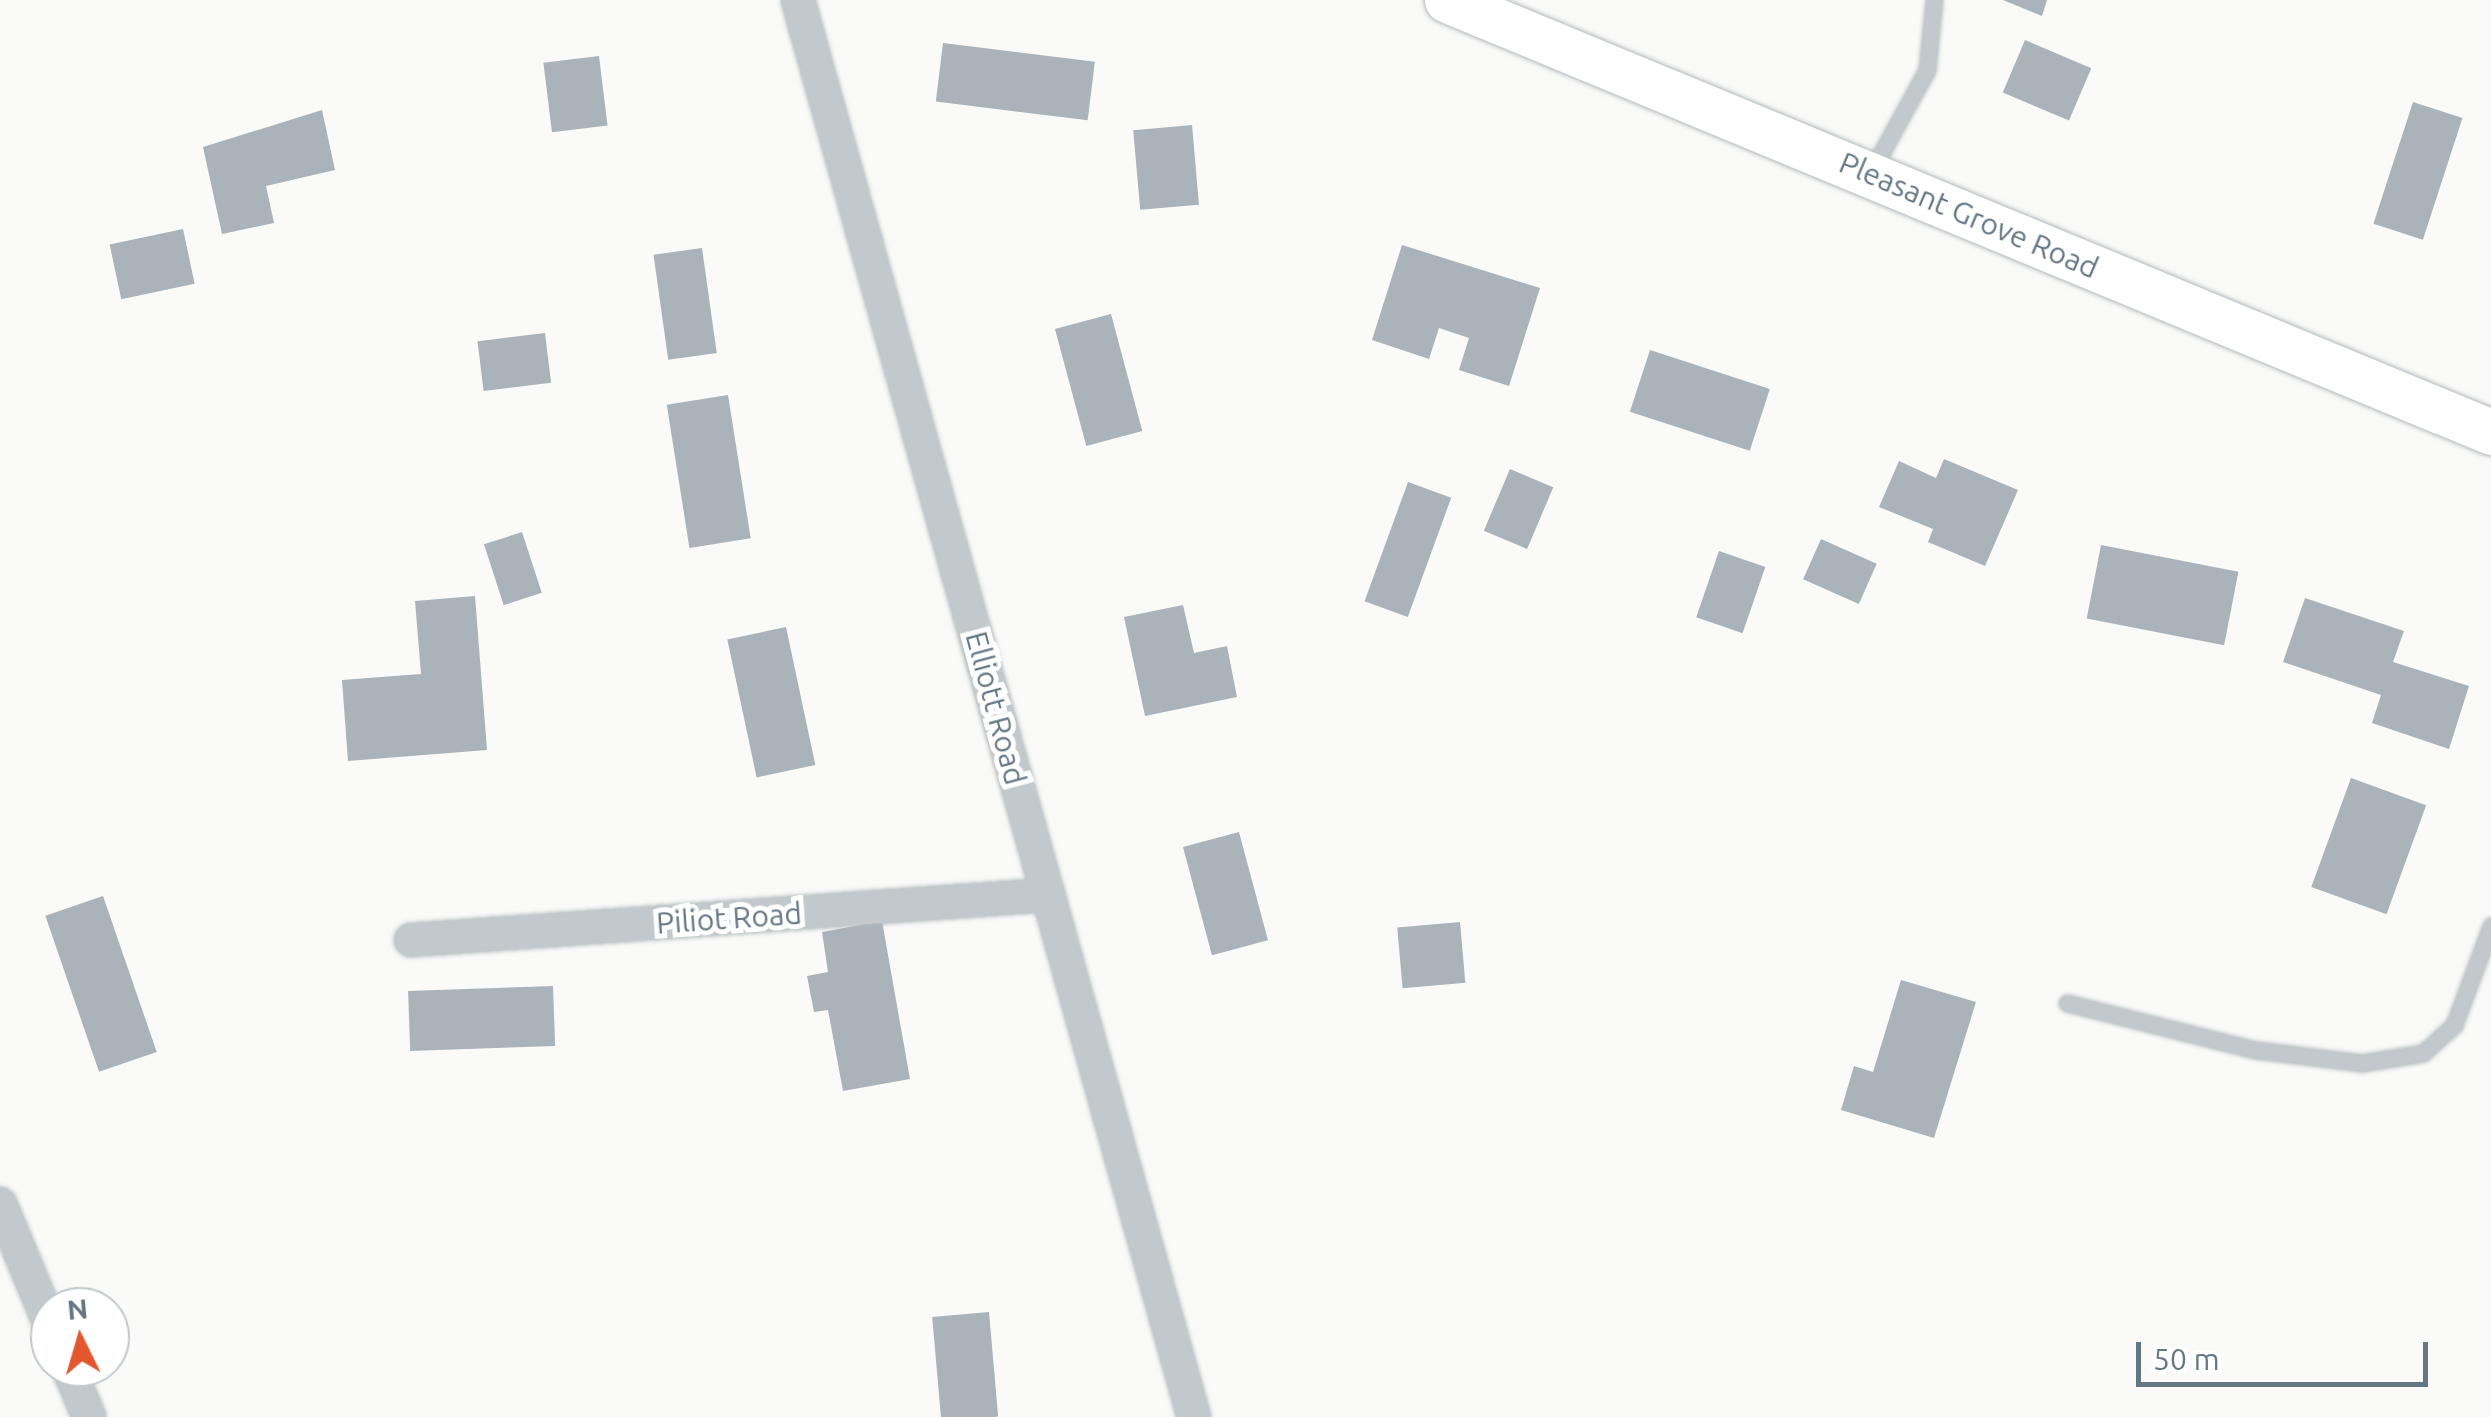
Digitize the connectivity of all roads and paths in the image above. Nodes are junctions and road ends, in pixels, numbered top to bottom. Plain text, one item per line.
1 (798, 0) edge
2 (1447, 0) edge
3 (1934, 0) edge
4 (1870, 174) junction
5 (2491, 432) edge
6 (1048, 896) junction
7 (2491, 926) edge
8 (411, 940) dead end
9 (2067, 1003) dead end
10 (0, 1204) edge
11 (35, 1287) edge
12 (76, 1387) edge
13 (89, 1417) edge
14 (1194, 1417) edge

1 - 6 street, Elliott Road
2 - 4 street, Pleasant Grove Road
3 - 4 lane
4 - 5 street, Pleasant Grove Road
6 - 8 street, Piliot Road
6 - 14 street, Elliott Road
7 - 9 lane
10 - 11 street
12 - 13 street

